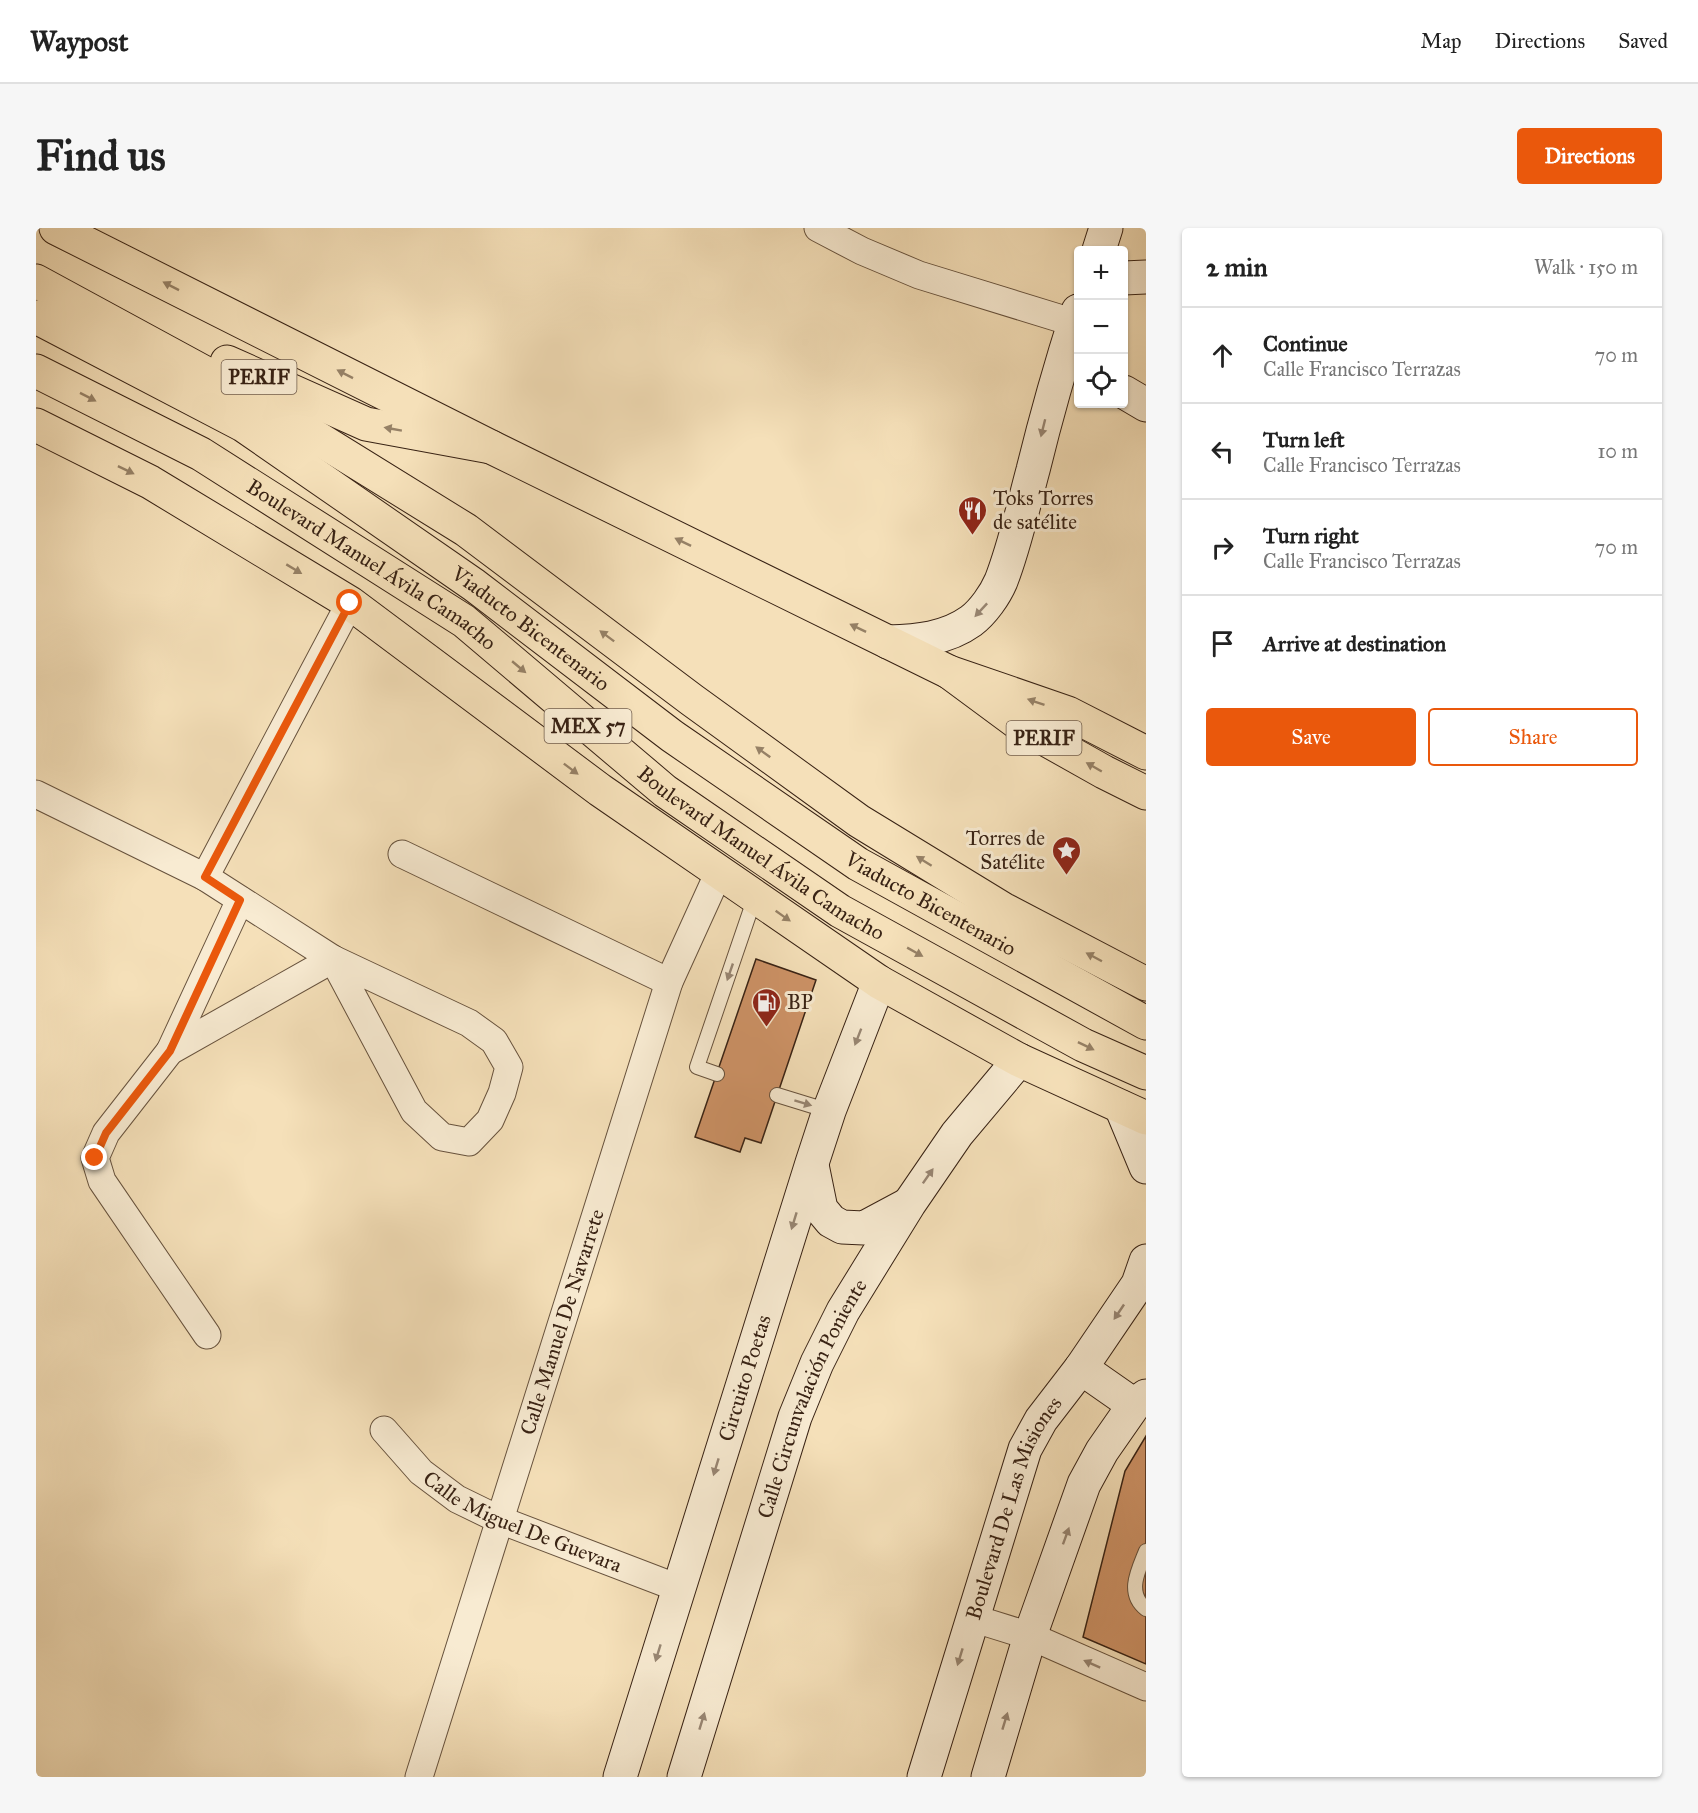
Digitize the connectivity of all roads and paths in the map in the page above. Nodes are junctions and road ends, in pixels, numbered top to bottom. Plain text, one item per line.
1 (56, 228) edge
2 (818, 228) edge
3 (1106, 228) edge
4 (1100, 246) edge
5 (1146, 277) edge
6 (1128, 278) edge
7 (36, 279) edge
8 (1074, 316) edge
9 (36, 317) edge
10 (1074, 336) edge
11 (36, 371) edge
12 (1065, 391) edge
13 (1128, 394) edge
14 (1146, 405) edge
15 (36, 425) edge
16 (491, 447) junction
17 (350, 603) junction
18 (888, 642) junction
19 (949, 672) junction
20 (1146, 753) edge
21 (1146, 793) edge
22 (36, 794) edge
23 (402, 855) dead end
24 (719, 872) junction
25 (205, 877) junction
26 (755, 897) junction
27 (240, 900) junction
28 (333, 959) junction
29 (669, 982) junction
30 (879, 982) junction
31 (1146, 984) edge
32 (1146, 1023) edge
33 (170, 1051) junction
34 (1019, 1060) junction
35 (1146, 1072) edge
36 (717, 1074) dead end
37 (777, 1095) dead end
38 (829, 1111) junction
39 (1138, 1117) edge
40 (812, 1163) junction
41 (1146, 1167) edge
42 (909, 1204) junction
43 (1146, 1261) edge
44 (207, 1335) dead end
45 (1081, 1368) junction
46 (1140, 1400) edge
47 (384, 1430) dead end
48 (500, 1520) junction
49 (1146, 1551) edge
50 (678, 1588) junction
51 (1146, 1609) edge
52 (972, 1618) junction
53 (1030, 1636) junction
54 (1146, 1687) edge
55 (421, 1776) edge
56 (620, 1777) edge
57 (684, 1777) edge
58 (924, 1777) edge
59 (988, 1777) edge

16 -> 1 main road
2 - 8 street
3 - 4 main road
5 - 6 main road
16 -> 7 main road, PERIF
31 -> 7 main road
9 - 32 main road, Viaducto Bicentenario
10 - 12 main road
11 -> 35 main road, Boulevard Manuel Ávila Camacho / MEX 57
12 -> 18 main road
13 - 14 main road
15 -> 17 main road, Boulevard Manuel Ávila Camacho
18 -> 16 main road
17 -> 24 main road, Boulevard Manuel Ávila Camacho
17 - 25 street
18 - 19 main road
20 -> 19 main road
21 -> 19 main road, PERIF
22 - 25 street
23 - 29 street
24 - 26 main road, Boulevard Manuel Ávila Camacho
24 - 29 street, Calle Manuel De Navarrete
25 - 27 street
26 -> 30 main road, Boulevard Manuel Ávila Camacho
26 -> 36 lane
27 - 28 street
27 - 33 street
28 - 28 street
28 - 33 street
29 - 48 street, Calle Manuel De Navarrete
30 - 34 main road, Boulevard Manuel Ávila Camacho
30 -> 38 main road, Circuito Poetas
33 - 44 street
34 - 39 main road, Boulevard Manuel Ávila Camacho
42 -> 34 main road, Calle Circunvalación Poniente
37 -> 38 lane
38 - 40 main road, Circuito Poetas
39 - 41 main road
40 - 42 main road
40 -> 50 main road, Circuito Poetas
57 -> 42 main road, Calle Circunvalación Poniente
43 -> 45 main road, Boulevard De Las Misiones
45 - 46 main road
45 - 52 main road, Boulevard De Las Misiones
53 -> 46 main road
47 - 48 street, Calle Miguel De Guevara
48 - 50 street, Calle Miguel De Guevara
48 - 55 street, Calle Manuel De Navarrete
49 - 51 lane
50 -> 56 main road, Circuito Poetas
52 - 53 street
52 -> 58 main road, Boulevard De Las Misiones
54 -> 53 street
59 -> 53 main road

